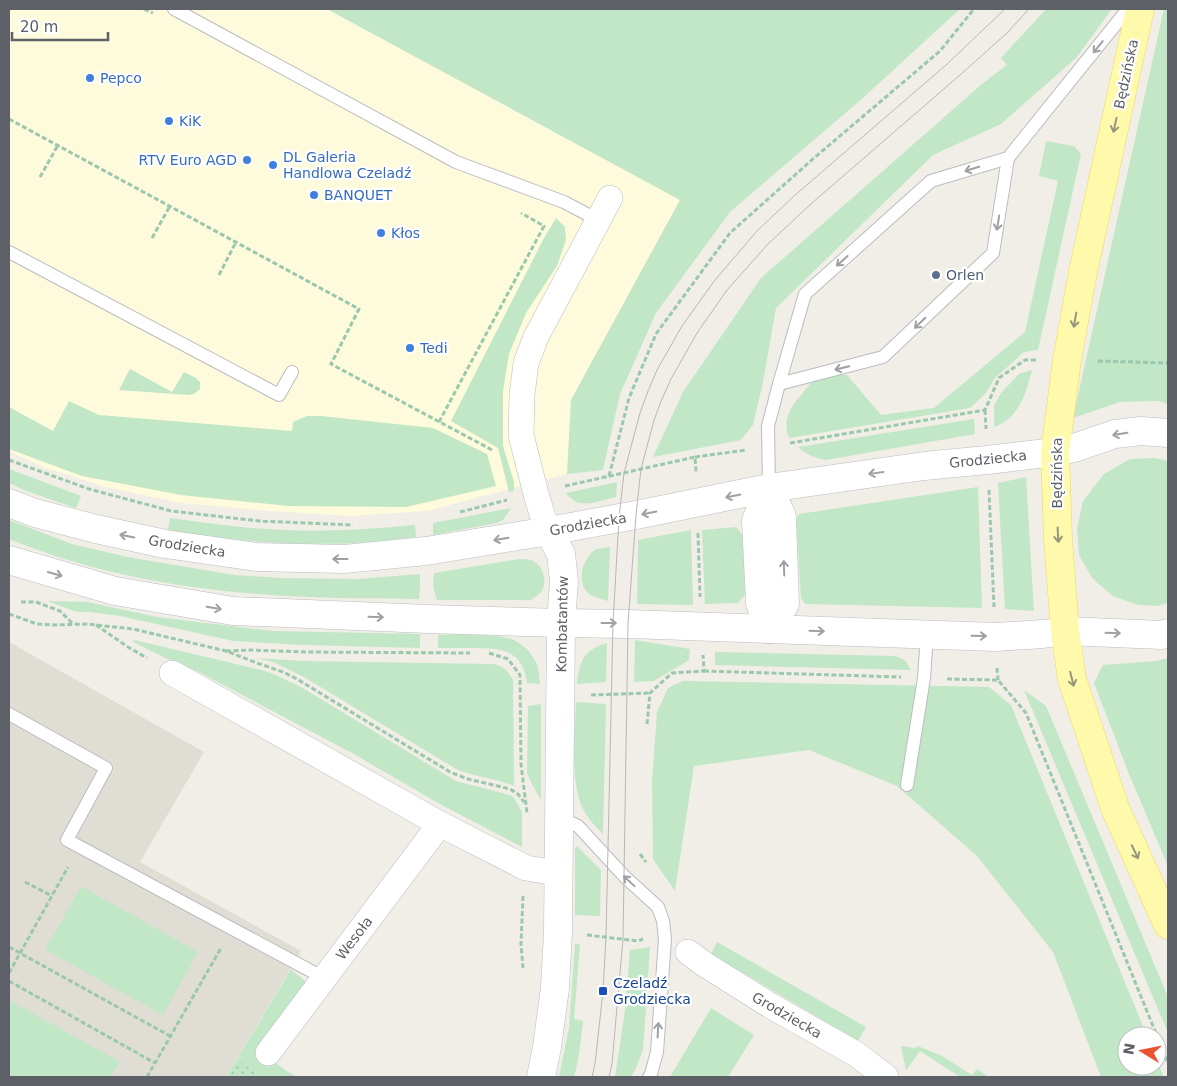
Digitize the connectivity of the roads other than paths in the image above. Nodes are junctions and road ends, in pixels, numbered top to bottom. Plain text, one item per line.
1 (174, 9) edge
2 (1128, 9) edge
3 (1140, 9) edge
4 (1008, 158) junction
5 (610, 198) dead end
6 (598, 220) junction
7 (9, 252) edge
8 (292, 372) dead end
9 (779, 384) junction
10 (1168, 433) edge
11 (1055, 452) junction
12 (769, 488) junction
13 (9, 502) edge
14 (549, 531) junction
15 (9, 560) edge
16 (561, 623) junction
17 (768, 629) junction
18 (1065, 631) junction
19 (1168, 633) edge
20 (927, 635) junction
21 (172, 673) dead end
22 (9, 714) edge
23 (907, 785) dead end
24 (558, 817) junction
25 (440, 824) junction
26 (558, 873) junction
27 (1168, 925) edge
28 (688, 952) dead end
29 (324, 978) junction
30 (268, 1053) dead end
31 (541, 1077) edge
32 (649, 1077) edge
33 (886, 1077) edge

1 - 6 lane
2 -> 4 lane
3 -> 11 main road, Będzińska
4 -> 9 lane
4 -> 9 lane
5 - 6 street, Kombatantów
6 - 14 street, Kombatantów
7 - 8 lane
9 - 12 lane
10 -> 11 street, Grodziecka
11 -> 12 street, Grodziecka
11 -> 18 main road, Będzińska
12 -> 14 street, Grodziecka
12 - 17 street
14 -> 13 street, Grodziecka
14 - 16 street, Kombatantów
15 -> 16 street
16 -> 17 street
16 - 24 street, Kombatantów
17 -> 20 street
18 -> 19 street
20 -> 18 street
18 -> 27 main road, Będzińska
20 - 23 lane
21 - 25 street
22 - 29 lane
24 - 26 street, Kombatantów
32 -> 24 lane
25 - 26 street
25 - 29 street, Wesoła
26 - 31 street, Kombatantów
28 - 33 street, Grodziecka
29 - 30 street, Wesoła

